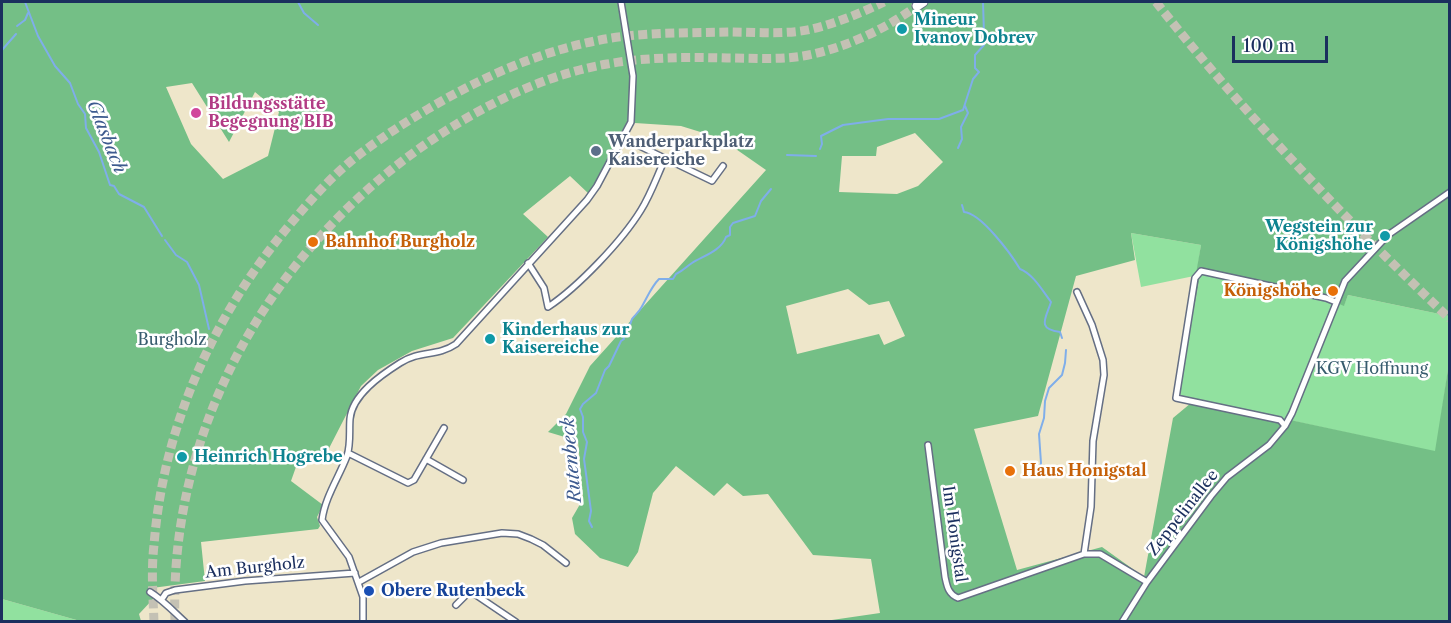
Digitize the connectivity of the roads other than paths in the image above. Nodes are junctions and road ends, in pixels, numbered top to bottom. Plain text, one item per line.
1 (621, 2) edge
2 (622, 138) junction
3 (665, 159) junction
4 (723, 166) dead end
5 (1449, 192) edge
6 (528, 263) junction
7 (1077, 292) dead end
8 (1336, 302) junction
9 (1285, 426) junction
10 (444, 428) dead end
11 (928, 445) dead end
12 (348, 453) junction
13 (426, 459) junction
14 (463, 480) dead end
15 (1084, 554) junction
16 (566, 563) dead end
17 (355, 573) junction
18 (359, 582) junction
19 (1147, 582) junction
20 (150, 592) dead end
21 (162, 599) junction
22 (456, 605) dead end
23 (185, 621) edge
24 (363, 621) edge
25 (516, 621) edge
26 (1122, 621) edge

1 - 2 street
2 - 3 street
2 - 6 street
3 - 4 street
3 - 6 street
5 - 8 street, Zeppelinallee
6 - 12 street
7 - 15 street
8 - 9 street, Zeppelinallee
8 - 9 street
9 - 19 street, Zeppelinallee
10 - 13 street
11 - 15 street, Im Honigstal
12 - 13 street
12 - 17 street
13 - 14 street
15 - 19 street
16 - 18 street
17 - 18 street
17 - 21 street, Am Burgholz
18 - 24 street
19 - 26 street, Zeppelinallee
20 - 21 street
21 - 23 street
22 - 25 street

